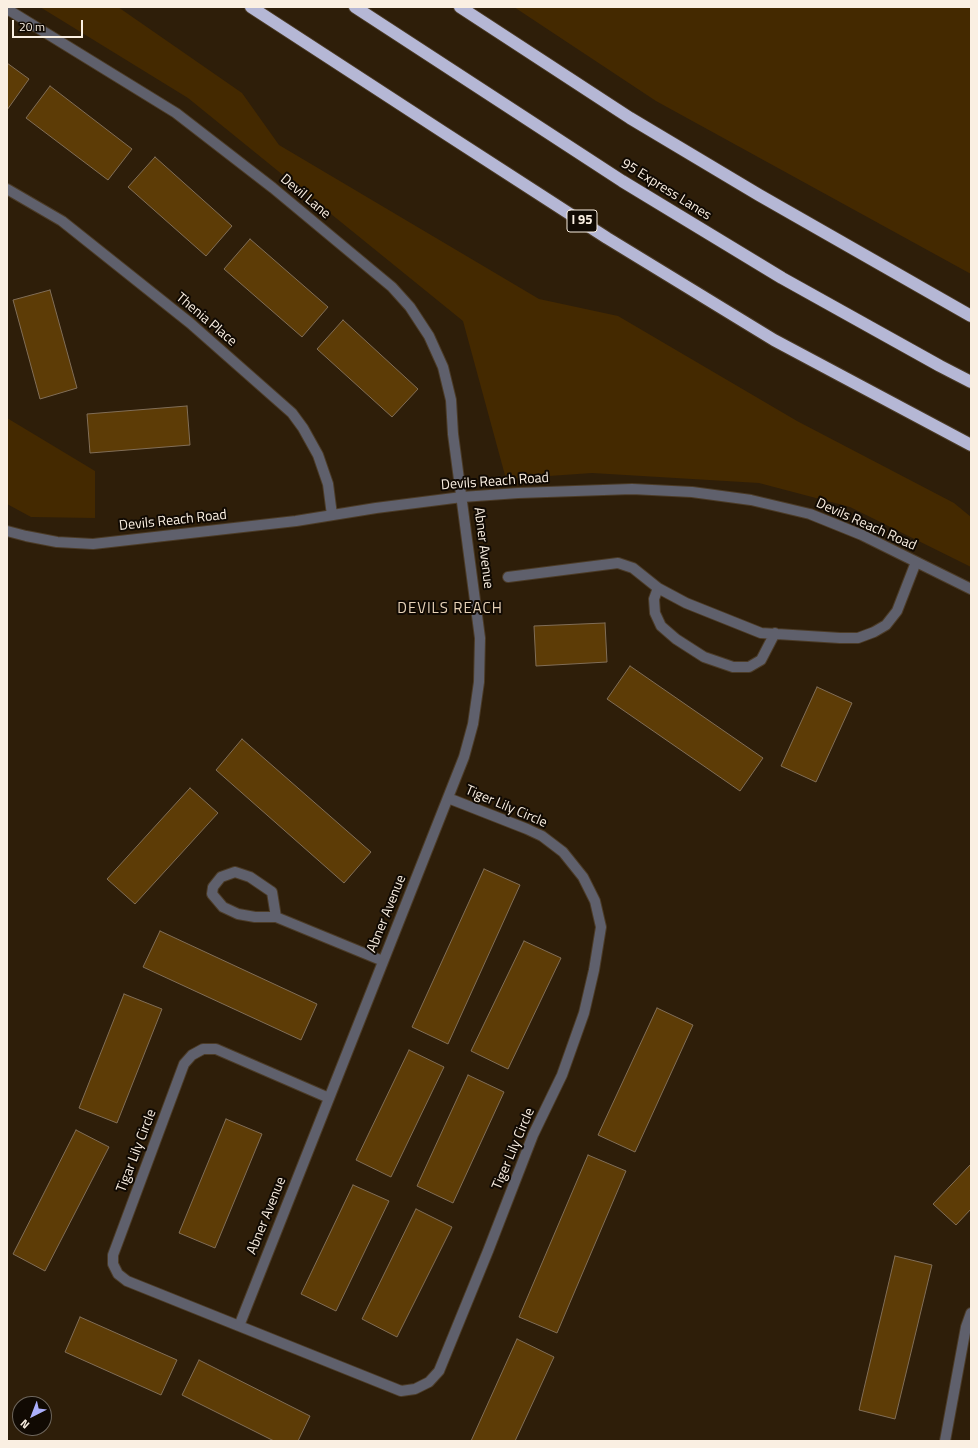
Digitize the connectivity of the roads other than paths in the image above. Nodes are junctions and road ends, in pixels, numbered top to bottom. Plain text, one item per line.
1 (251, 7) edge
2 (355, 7) edge
3 (460, 7) edge
4 (7, 9) edge
5 (7, 189) edge
6 (971, 316) edge
7 (971, 382) edge
8 (971, 445) edge
9 (462, 497) junction
10 (332, 515) junction
11 (7, 530) edge
12 (916, 562) junction
13 (508, 576) dead end
14 (658, 588) junction
15 (971, 589) edge
16 (775, 633) junction
17 (448, 798) junction
18 (276, 917) junction
19 (383, 961) junction
20 (329, 1098) junction
21 (971, 1314) edge
22 (239, 1326) junction
23 (945, 1441) edge

1 - 8 highway, I 95
2 - 7 highway, 95 Express Lanes
3 - 6 highway
4 - 9 street, Devil Lane
5 - 10 street, Thenia Place
9 - 10 street, Devils Reach Road
9 - 12 street, Devils Reach Road
9 - 17 street, Abner Avenue
10 - 11 street, Devils Reach Road
12 - 15 street, Devils Reach Road
12 - 16 street
13 - 14 street
14 - 16 street
14 - 16 street
17 - 19 street, Abner Avenue
17 - 22 street, Tiger Lily Circle
18 - 18 street
18 - 19 street
19 - 20 street, Abner Avenue
20 - 22 street, Abner Avenue
20 - 22 street, Tigar Lily Circle
21 - 23 street

